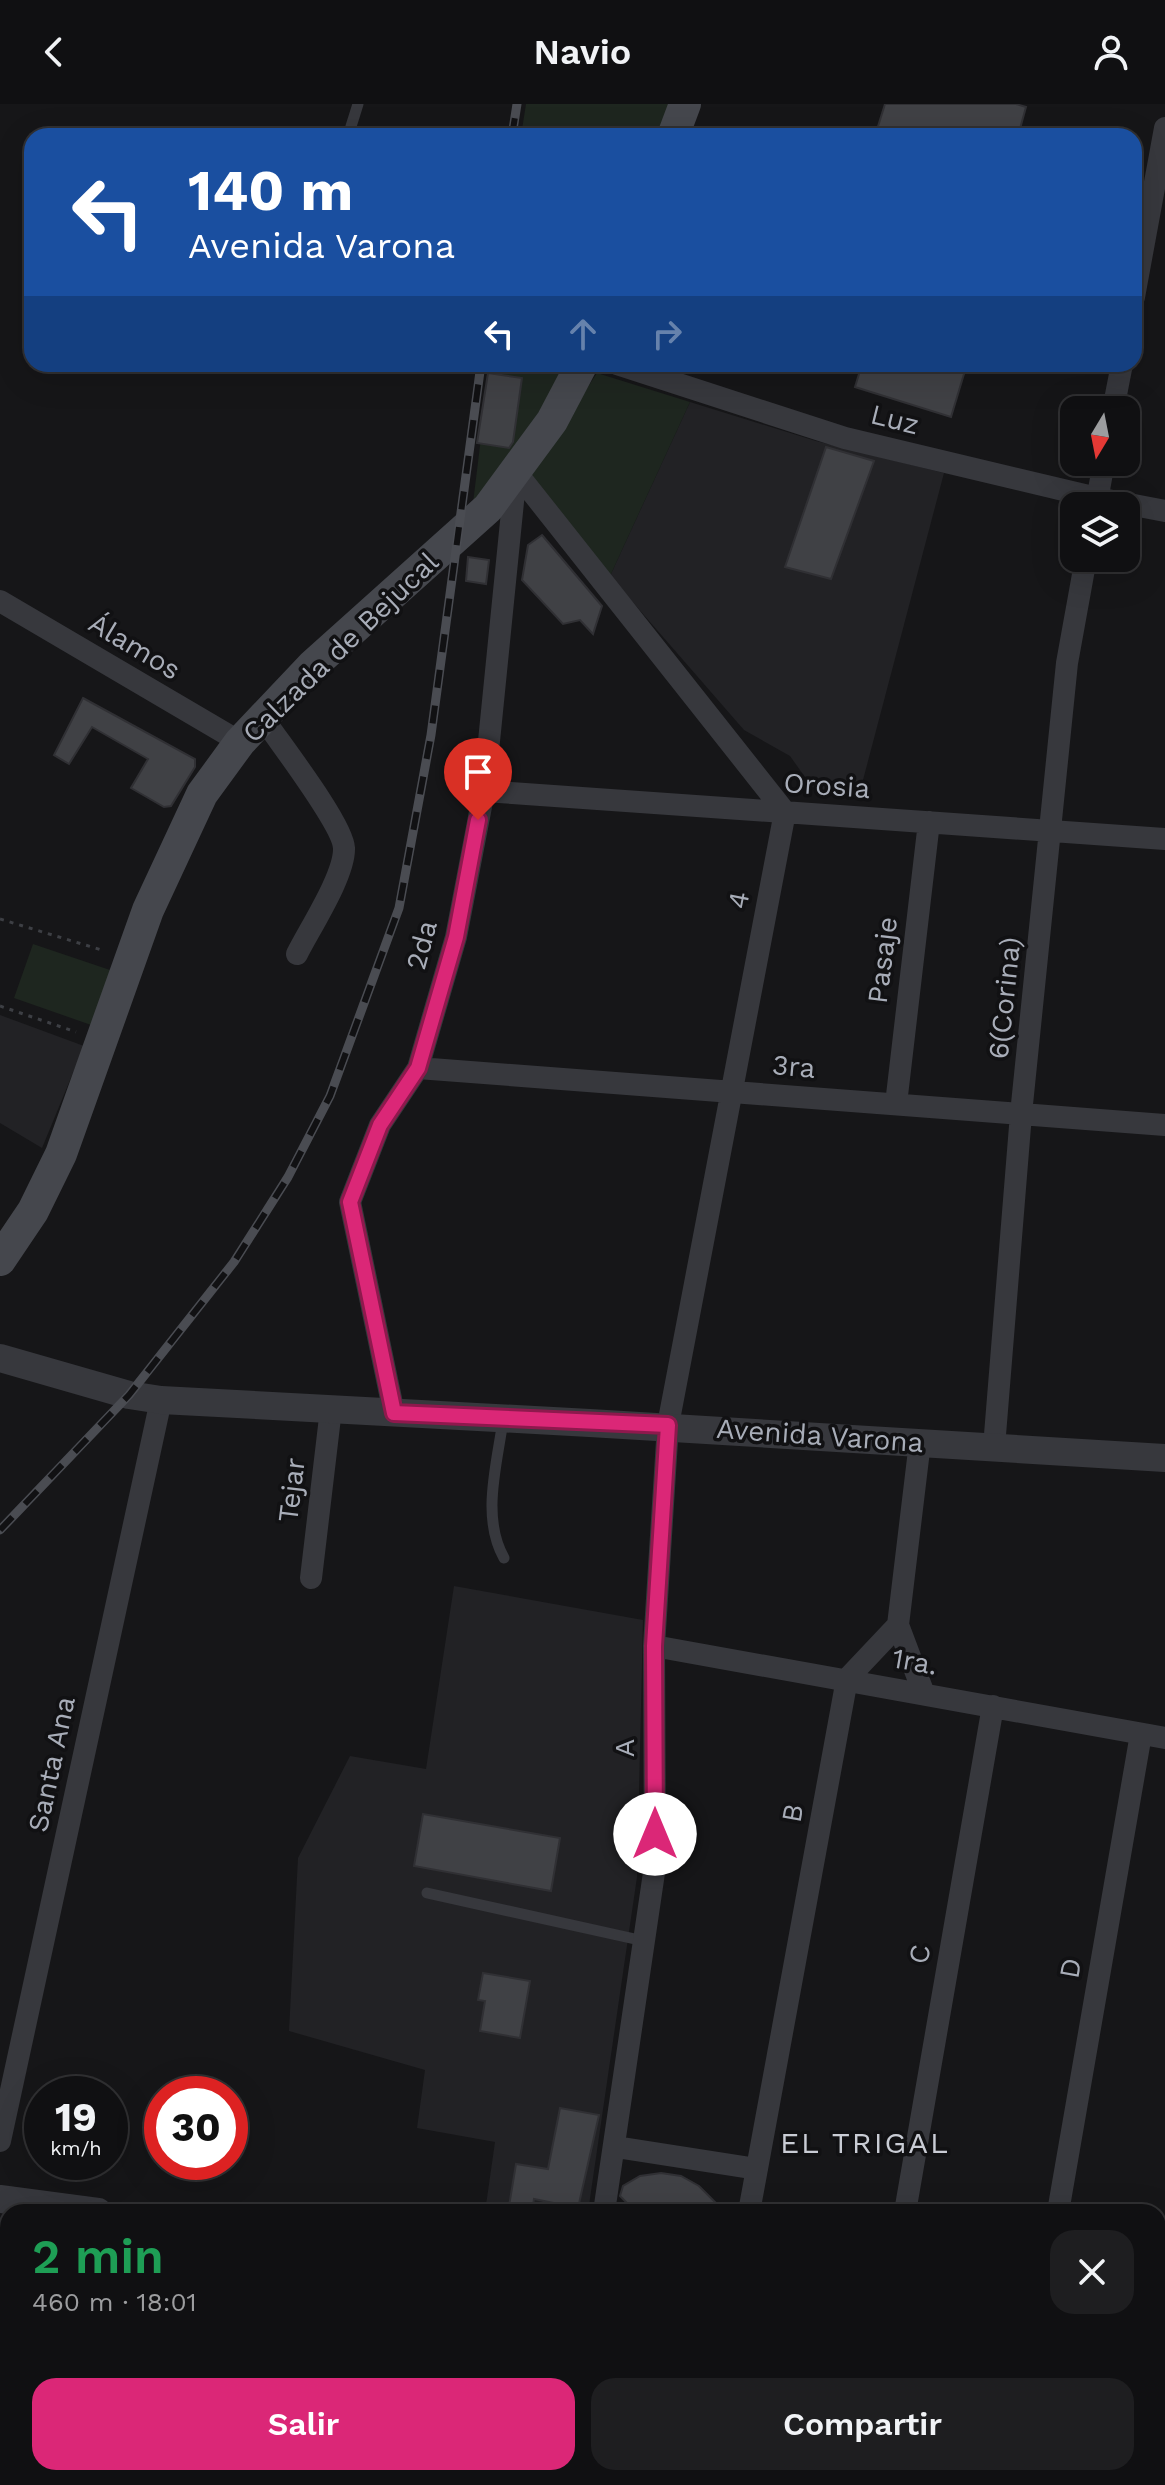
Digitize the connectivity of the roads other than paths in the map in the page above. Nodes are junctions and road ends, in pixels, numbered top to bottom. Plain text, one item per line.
1 (358, 104) edge
2 (685, 104) edge
3 (350, 128) edge
4 (676, 128) edge
5 (1165, 128) edge
6 (1142, 253) edge
7 (578, 372) edge
8 (642, 372) edge
9 (1120, 372) edge
10 (1116, 396) edge
11 (516, 472) junction
12 (1060, 493) edge
13 (1140, 508) edge
14 (1165, 511) edge
15 (1083, 572) edge
16 (4, 610) edge
17 (263, 718) junction
18 (240, 742) junction
19 (484, 791) junction
20 (785, 812) junction
21 (929, 822) junction
22 (1052, 831) junction
23 (1165, 839) edge
24 (297, 954) dead end
25 (418, 1068) junction
26 (732, 1091) junction
27 (896, 1104) junction
28 (1021, 1114) junction
29 (1165, 1125) edge
30 (0, 1260) edge
31 (0, 1358) edge
32 (161, 1400) junction
33 (331, 1409) junction
34 (394, 1413) junction
35 (503, 1420) junction
36 (668, 1425) junction
37 (920, 1442) junction
38 (994, 1447) junction
39 (1165, 1458) edge
40 (504, 1558) dead end
41 (311, 1578) dead end
42 (898, 1625) junction
43 (654, 1646) junction
44 (847, 1679) junction
45 (924, 1694) junction
46 (993, 1706) junction
47 (1141, 1734) junction
48 (1165, 1738) edge
49 (427, 1893) dead end
50 (644, 1941) junction
51 (0, 2141) edge
52 (616, 2147) junction
53 (757, 2169) junction
54 (0, 2199) edge
55 (38, 2204) edge
56 (605, 2204) edge
57 (750, 2204) edge
58 (906, 2204) edge
59 (1059, 2204) edge

1 - 3 lane
2 - 4 main road
5 - 6 street
7 - 11 main road, Calzada de Bejucal
8 - 12 street, Luz
9 - 10 street
11 - 17 main road, Calzada de Bejucal
11 - 19 street, 2da
11 - 20 street
13 - 14 street, Luz
15 - 22 street, 6(Corina)
16 - 18 street, Álamos
17 - 18 main road, Calzada de Bejucal
17 - 24 street
18 - 30 main road, Calzada de Bejucal
19 - 20 street, Orosia
19 - 25 street, 2da
20 - 21 street, Orosia
20 - 26 street, 4
21 - 22 street, Orosia
21 - 27 street, Pasaje
22 - 23 street, Orosia
22 - 28 street, 6(Corina)
25 - 26 street, 3ra
25 - 34 street, 2da
26 - 27 street, 3ra
26 - 36 street, 4
27 - 28 street, 3ra
28 - 29 street, 3ra
28 - 38 street, 6(Corina)
31 - 32 street, Avenida Varona
32 - 33 street, Avenida Varona
32 - 51 street, Santa Ana
33 - 34 street, Avenida Varona
33 - 41 street, Tejar
34 - 35 street, Avenida Varona
35 - 36 street, Avenida Varona
35 - 40 lane
36 - 37 street, Avenida Varona
36 - 43 street, A
37 - 38 street, Avenida Varona
37 - 42 street
38 - 39 street, Avenida Varona
42 - 44 street
42 - 45 street
43 - 44 street, 1ra.
43 - 50 street, A
44 - 45 street, 1ra.
44 - 53 street, B
45 - 46 street, 1ra.
46 - 47 street, 1ra.
46 - 58 street, C
47 - 48 street, 1ra.
47 - 59 street, D
49 - 50 lane
50 - 52 street, A
52 - 53 street
52 - 56 street, A
53 - 57 street, B
54 - 55 street

